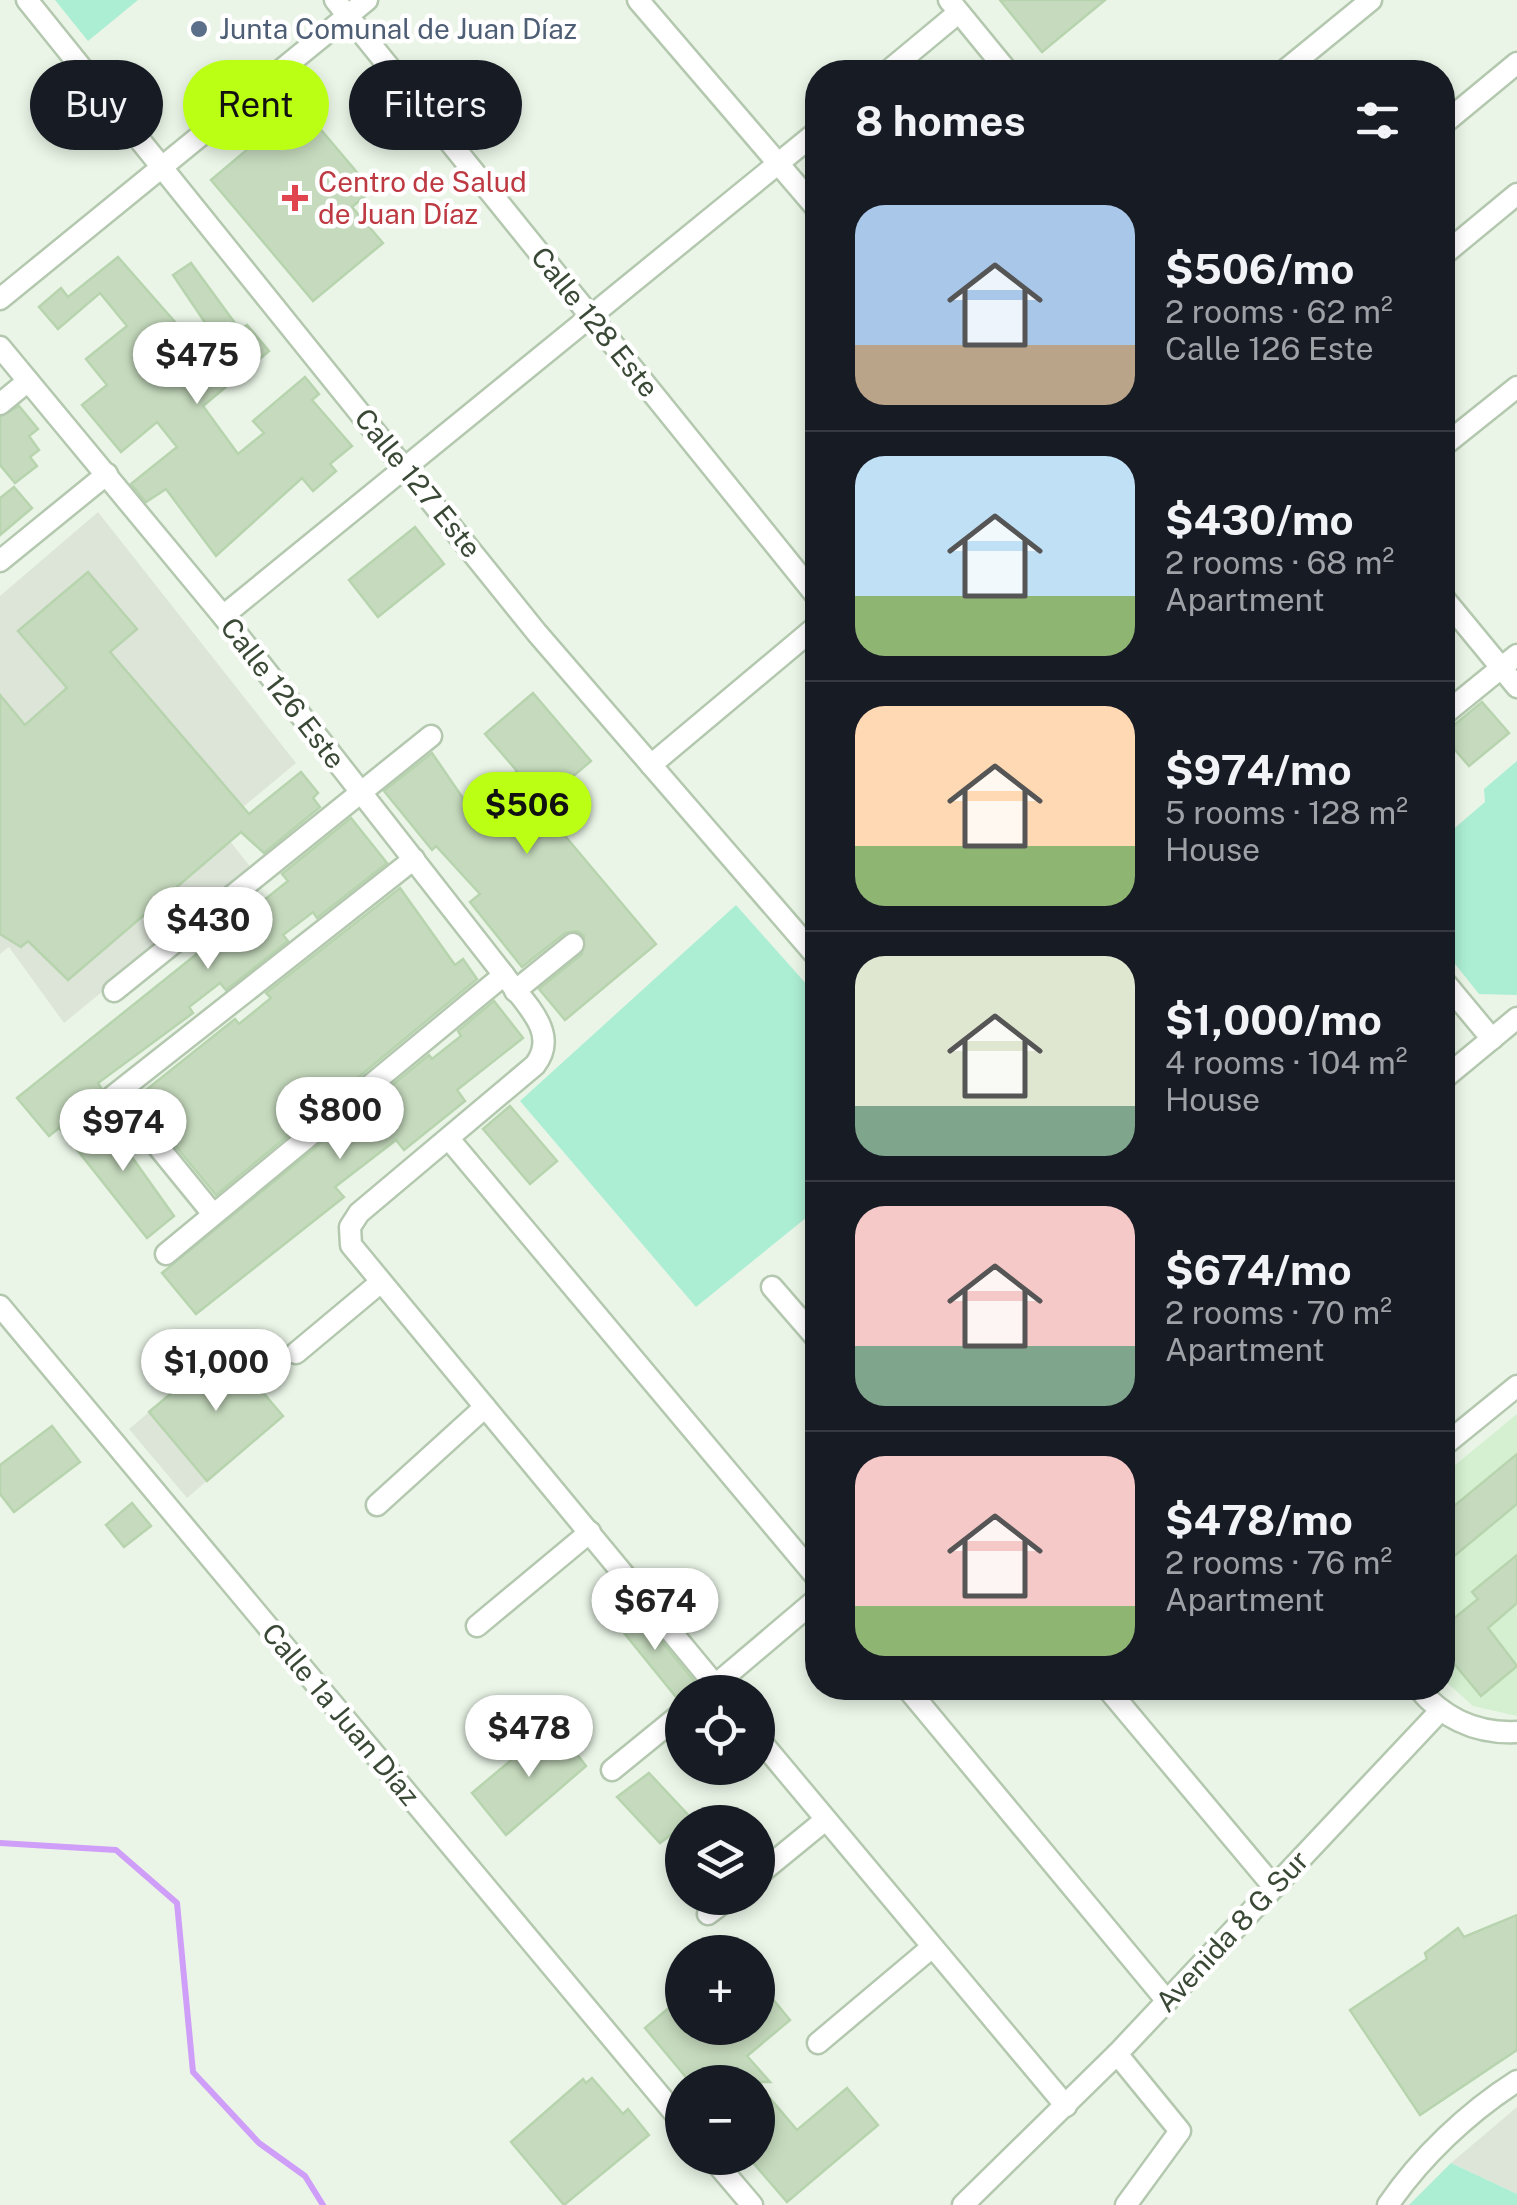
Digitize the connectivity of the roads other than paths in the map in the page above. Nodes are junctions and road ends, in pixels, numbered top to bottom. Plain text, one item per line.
1 (28, 0) edge
2 (367, 0) edge
3 (638, 0) edge
4 (1372, 0) edge
5 (954, 6) edge
6 (341, 8) edge
7 (899, 60) edge
8 (998, 60) edge
9 (1299, 60) edge
10 (1517, 64) edge
11 (1455, 115) edge
12 (805, 142) edge
13 (779, 164) junction
14 (163, 170) junction
15 (1517, 194) edge
16 (805, 195) edge
17 (1455, 245) edge
18 (0, 299) edge
19 (591, 317) junction
20 (0, 347) edge
21 (28, 381) junction
22 (1517, 387) edge
23 (0, 404) edge
24 (1455, 437) edge
25 (408, 468) junction
26 (106, 474) junction
27 (0, 561) edge
28 (805, 582) edge
29 (1455, 609) edge
30 (223, 616) junction
31 (805, 636) edge
32 (1509, 661) edge
33 (1517, 686) edge
34 (1455, 705) edge
35 (431, 736) dead end
36 (651, 765) junction
37 (361, 792) junction
38 (414, 859) junction
39 (805, 943) edge
40 (573, 944) dead end
41 (510, 983) junction
42 (114, 991) dead end
43 (1455, 995) edge
44 (1517, 1018) edge
45 (1492, 1039) junction
46 (1455, 1069) edge
47 (116, 1095) junction
48 (75, 1126) dead end
49 (448, 1139) junction
50 (213, 1214) junction
51 (166, 1254) dead end
52 (381, 1282) junction
53 (772, 1287) dead end
54 (0, 1306) edge
55 (805, 1325) edge
56 (296, 1353) dead end
57 (1517, 1386) edge
58 (485, 1407) junction
59 (1455, 1436) edge
60 (377, 1505) dead end
61 (590, 1532) junction
62 (805, 1564) edge
63 (805, 1610) edge
64 (477, 1626) dead end
65 (703, 1675) edge
66 (732, 1675) edge
67 (917, 1700) edge
68 (1117, 1700) edge
69 (1428, 1700) edge
70 (1439, 1712) junction
71 (665, 1727) edge
72 (1517, 1732) edge
73 (775, 1759) edge
74 (612, 1770) dead end
75 (824, 1821) junction
76 (775, 1860) edge
77 (1273, 1886) junction
78 (931, 1948) junction
79 (1167, 2001) junction
80 (818, 2043) dead end
81 (1117, 2054) junction
82 (1517, 2081) edge
83 (665, 2102) edge
84 (1066, 2106) junction
85 (726, 2175) edge
86 (752, 2205) edge
87 (964, 2205) edge
88 (1126, 2205) edge
89 (1388, 2205) edge

1 - 14 street, Calle 127 Este
2 - 6 street
3 - 13 street
4 - 9 street
5 - 7 street
5 - 8 street
6 - 14 street
6 - 19 street, Calle 128 Este
10 - 11 street
12 - 13 street
13 - 16 street
13 - 19 street
14 - 18 street
14 - 25 street, Calle 127 Este
15 - 17 street
19 - 25 street
19 - 28 street, Calle 128 Este
20 - 21 street, Calle 126 Este
21 - 23 street
21 - 26 street, Calle 126 Este
22 - 24 street
25 - 30 street
25 - 36 street, Calle 127 Este
26 - 27 street
26 - 30 street, Calle 126 Este
29 - 32 street
30 - 37 street, Calle 126 Este
31 - 36 street
32 - 33 street
32 - 34 street
35 - 37 street
36 - 39 street, Calle 127 Este
37 - 38 street, Calle 126 Este
37 - 42 street
38 - 41 street, Calle 126 Este
38 - 47 street
40 - 41 street
41 - 49 street, Calle 126 Este
41 - 50 street
43 - 45 street
44 - 45 street
45 - 46 street
47 - 48 street
47 - 50 street
49 - 52 street
49 - 62 street
50 - 51 street
52 - 56 street
52 - 58 street
53 - 55 street
54 - 83 street, Calle 1a Juan Díaz
57 - 59 street
58 - 60 street
58 - 61 street
61 - 64 street
61 - 65 street
63 - 66 street
67 - 79 street
68 - 77 street
69 - 70 street
70 - 72 street
70 - 77 street, Avenida 8 G Sur
71 - 74 street
73 - 75 street
75 - 76 street
75 - 78 street
77 - 79 street, Avenida 8 G Sur
78 - 80 street
78 - 84 street
79 - 81 street, Avenida 8 G Sur
81 - 84 street, Avenida 8 G Sur
81 - 88 street
82 - 89 street
84 - 87 street, Avenida 8 G Sur
85 - 86 street

